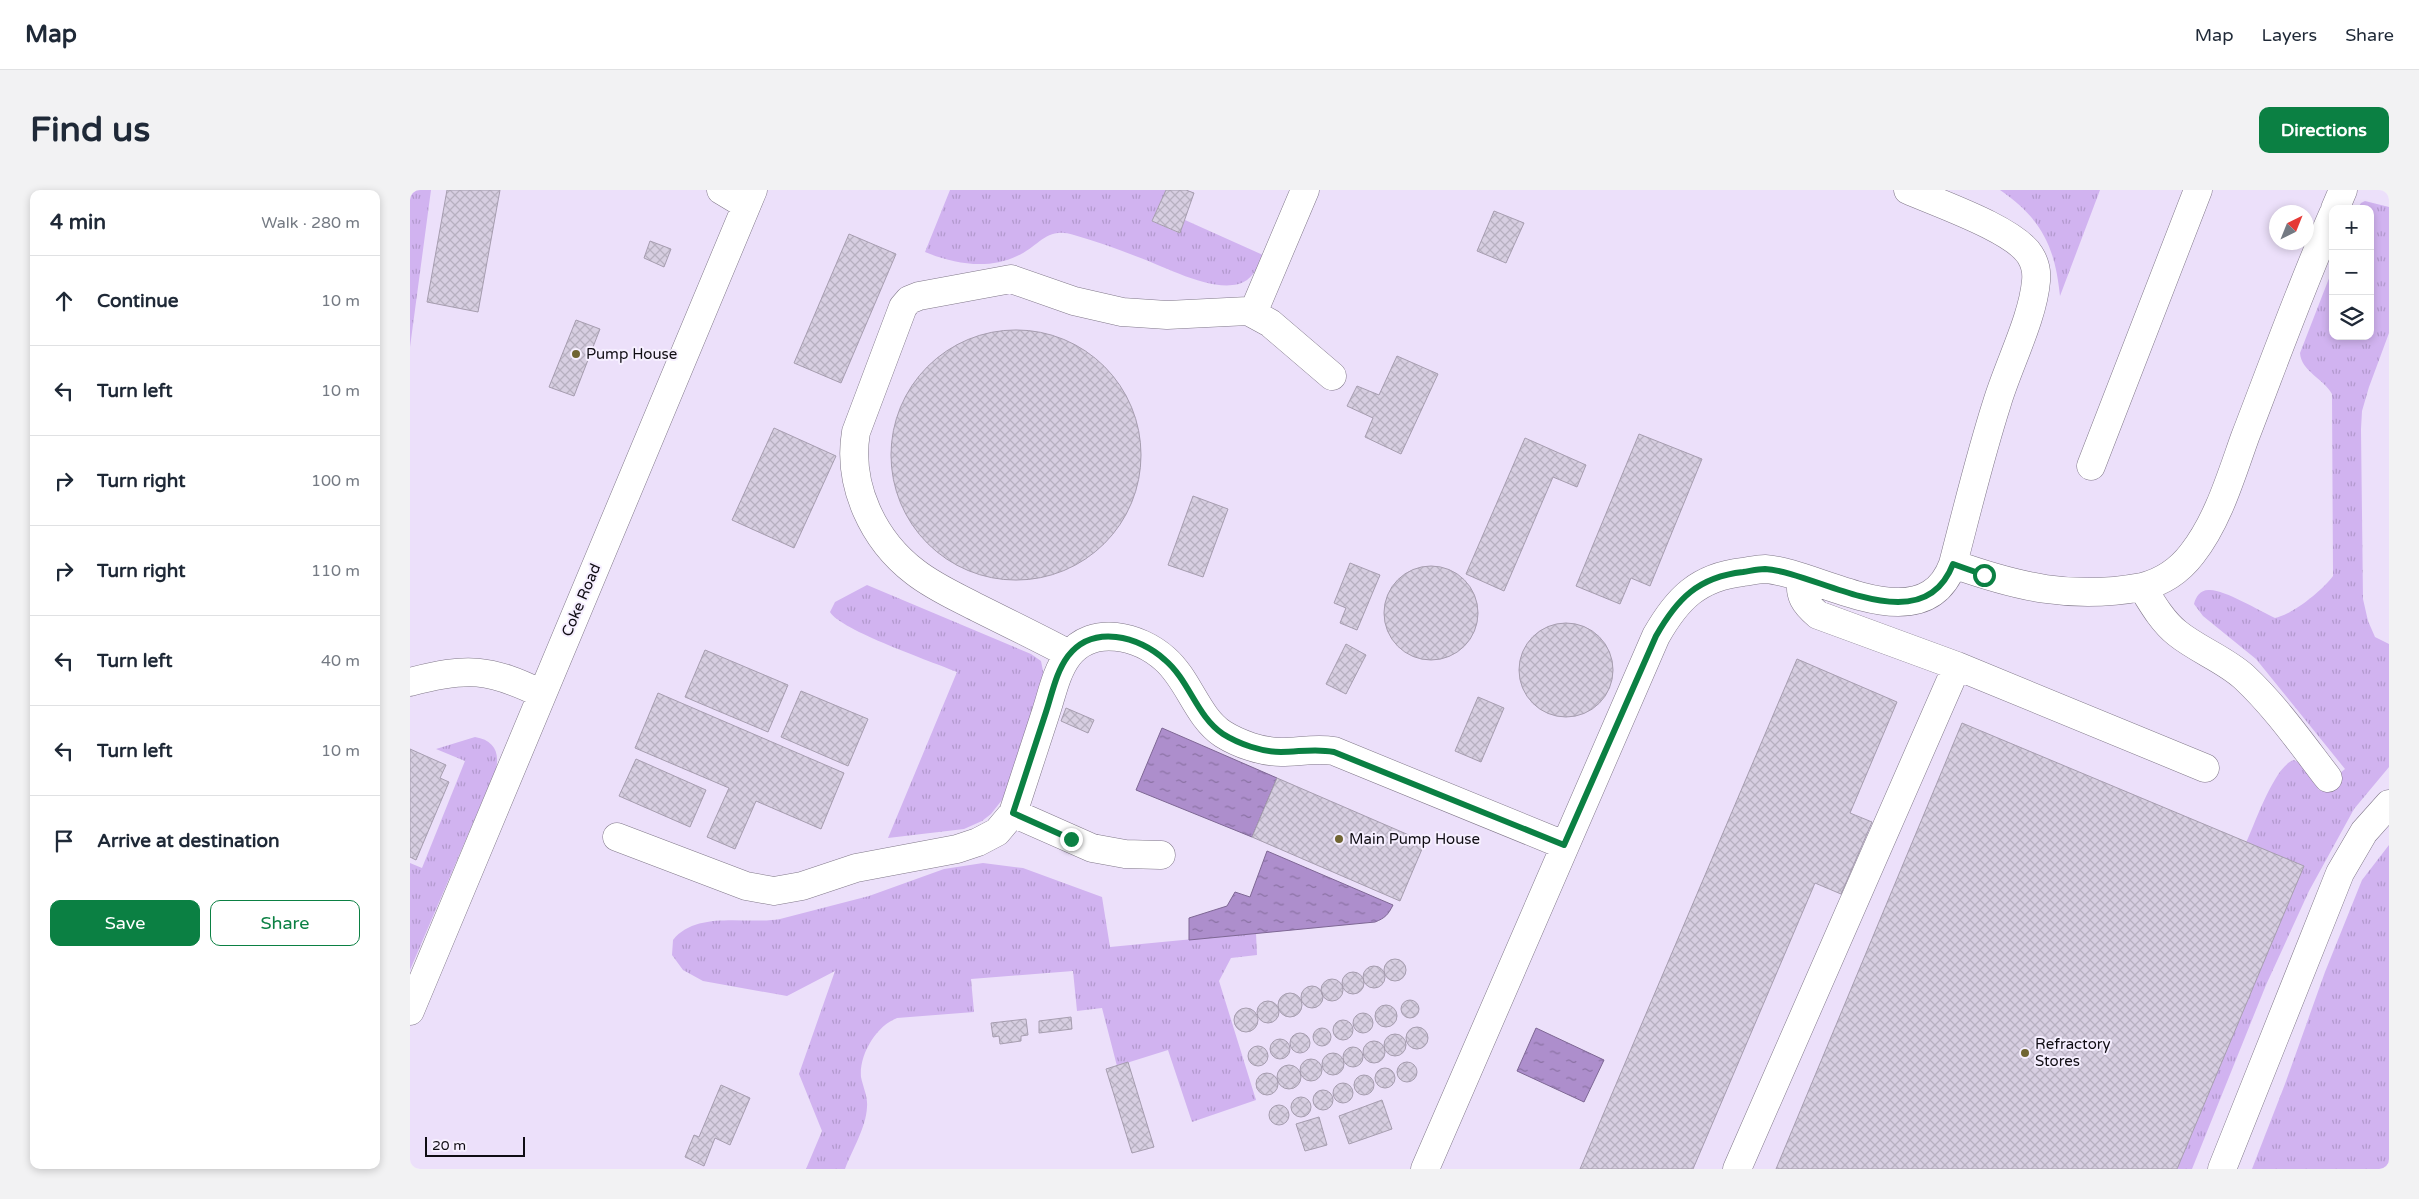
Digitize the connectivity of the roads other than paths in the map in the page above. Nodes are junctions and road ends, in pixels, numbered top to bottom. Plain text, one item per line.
1 (722, 190) edge
2 (1305, 190) edge
3 (1908, 190) edge
4 (2198, 190) edge
5 (2344, 190) edge
6 (750, 198) edge
7 (2337, 205) edge
8 (2329, 223) edge
9 (1253, 313) junction
10 (1332, 376) dead end
11 (2091, 466) dead end
12 (1953, 564) junction
13 (1802, 578) junction
14 (2142, 587) junction
15 (1070, 654) junction
16 (1957, 666) junction
17 (410, 682) edge
18 (542, 694) junction
19 (2205, 768) dead end
20 (2328, 778) dead end
21 (2389, 804) edge
22 (1013, 813) junction
23 (617, 837) dead end
24 (1564, 845) junction
25 (1161, 855) dead end
26 (410, 1011) edge
27 (1425, 1169) edge
28 (1737, 1169) edge
29 (2222, 1169) edge

1 - 6 lane
2 - 9 lane
3 - 12 lane
4 - 11 lane
5 - 7 lane
6 - 18 lane, Coke Road
8 - 14 lane
9 - 10 lane
9 - 15 lane
12 - 13 lane
12 - 14 lane
13 - 16 lane
13 - 24 lane
14 - 20 lane
15 - 22 lane
15 - 24 lane
16 - 19 lane
16 - 28 lane
17 - 18 lane
18 - 26 lane, Coke Road
21 - 29 lane
22 - 23 lane
22 - 25 lane
24 - 27 lane

